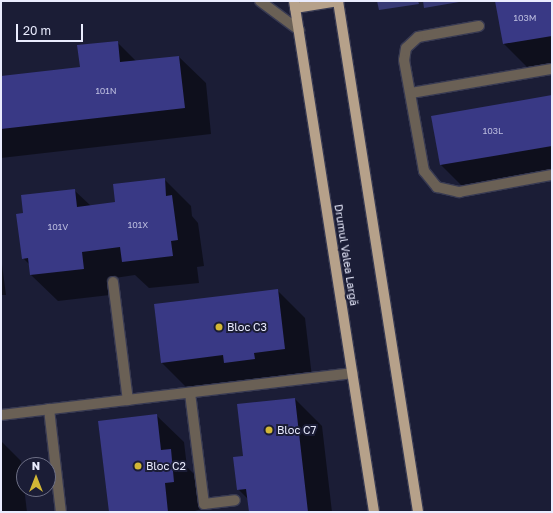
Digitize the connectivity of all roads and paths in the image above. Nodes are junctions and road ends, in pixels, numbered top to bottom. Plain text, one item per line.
1 (260, 1) edge
2 (338, 1) edge
3 (295, 4) edge
4 (479, 26) dead end
5 (299, 30) junction
6 (552, 69) edge
7 (410, 93) junction
8 (552, 175) edge
9 (113, 282) dead end
10 (353, 373) junction
11 (190, 393) junction
12 (128, 400) junction
13 (49, 409) junction
14 (1, 415) edge
15 (235, 500) dead end
16 (61, 512) edge
17 (374, 512) edge
18 (418, 512) edge

1 - 5 lane
2 - 3 main road
2 - 18 main road
3 - 5 main road, Drumul Valea Largă
4 - 7 lane
5 - 10 main road, Drumul Valea Largă
6 - 7 lane
7 - 8 lane
9 - 12 lane
10 - 11 lane
10 - 17 main road, Drumul Valea Largă
11 - 12 lane
11 - 15 lane
12 - 13 lane
13 - 14 lane
13 - 16 lane

